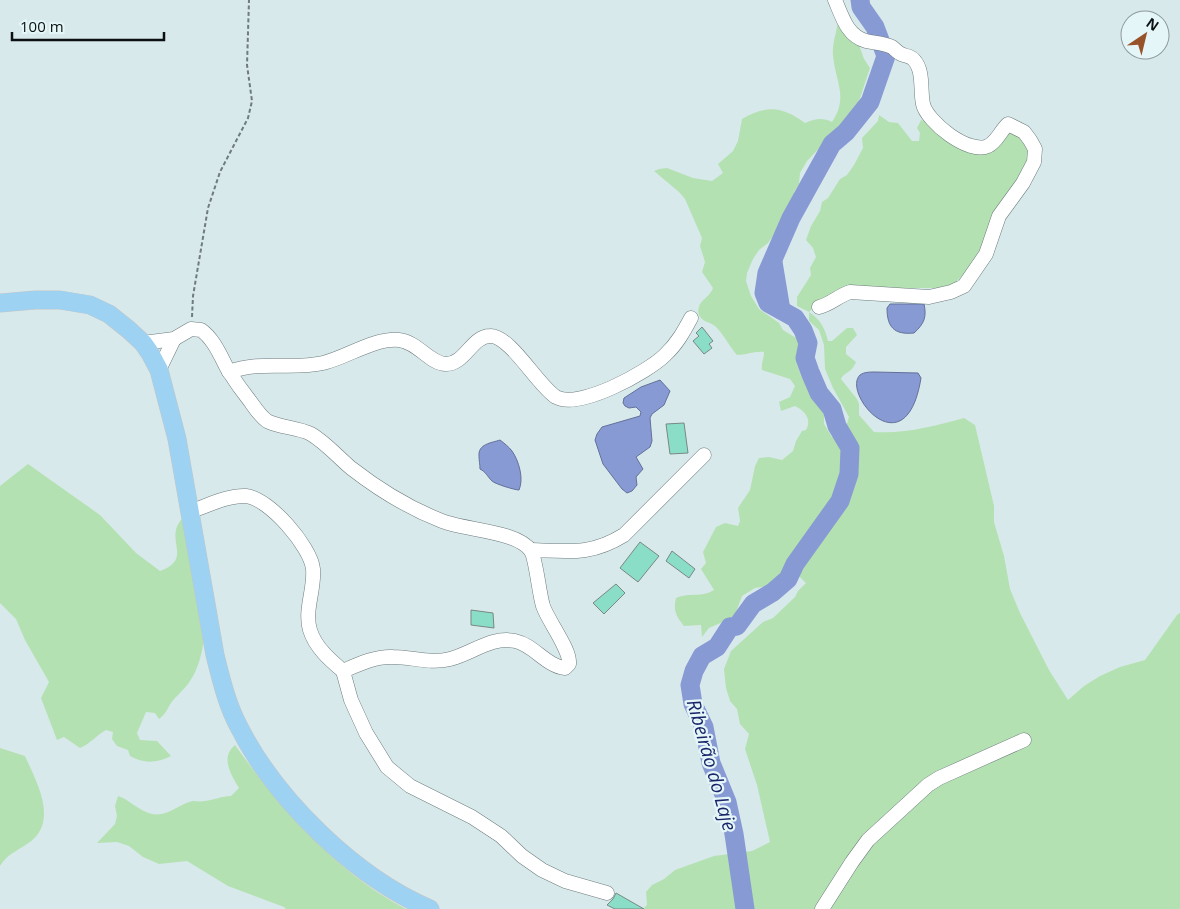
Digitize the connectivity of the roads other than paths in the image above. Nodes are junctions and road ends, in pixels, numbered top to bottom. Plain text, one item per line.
1 (835, 0) edge
2 (0, 302) edge
3 (819, 307) dead end
4 (692, 318) dead end
5 (174, 339) junction
6 (143, 343) junction
7 (159, 370) junction
8 (229, 372) junction
9 (704, 456) dead end
10 (191, 511) junction
11 (531, 550) junction
12 (343, 672) junction
13 (1024, 740) dead end
14 (606, 893) dead end
15 (430, 909) edge
16 (822, 909) edge

1 - 3 street
2 - 6 main road
4 - 8 street
5 - 6 street
5 - 7 street
5 - 8 street
6 - 7 main road
7 - 10 main road
8 - 11 street
9 - 11 street
10 - 12 street
10 - 15 main road
11 - 12 street
12 - 14 street
13 - 16 street

